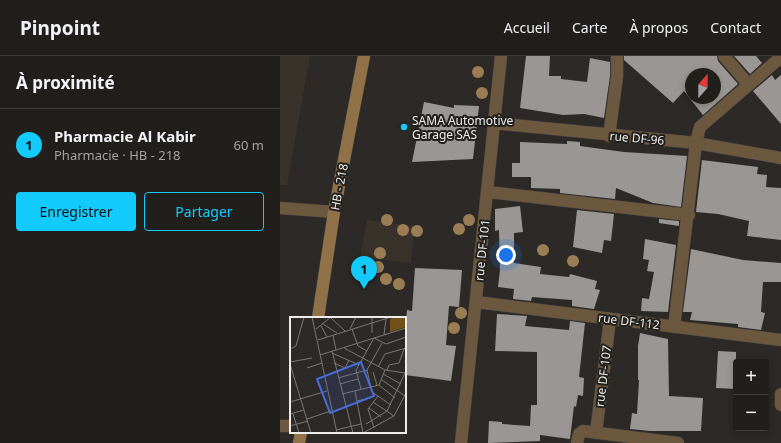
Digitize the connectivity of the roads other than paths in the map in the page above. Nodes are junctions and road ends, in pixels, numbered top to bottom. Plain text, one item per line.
1 (364, 56) edge
2 (501, 56) edge
3 (617, 56) edge
4 (724, 56) edge
5 (781, 57) edge
6 (748, 84) junction
7 (493, 123) junction
8 (609, 136) junction
9 (696, 143) junction
10 (781, 158) edge
11 (488, 192) junction
12 (280, 208) edge
13 (334, 212) junction
14 (689, 215) junction
15 (476, 302) junction
16 (318, 317) edge
17 (610, 319) junction
18 (674, 327) junction
19 (781, 340) edge
20 (781, 394) edge
21 (781, 405) edge
22 (300, 433) edge
23 (596, 433) junction
24 (299, 443) edge
25 (461, 443) edge
26 (576, 443) edge
27 (678, 443) edge

1 - 13 main road, HB - 218
2 - 7 street, rue DF-101
3 - 8 street
4 - 6 street
5 - 6 street
6 - 9 street
7 - 8 street, rue DF-96
7 - 11 street, rue DF-101
8 - 9 street, rue DF-96
9 - 10 street, rue DF-96
9 - 14 street
11 - 14 street
11 - 15 street, rue DF-101
12 - 13 street
13 - 16 main road, HB - 218
14 - 18 street
15 - 17 street, rue DF-112
15 - 25 street, rue DF-101
17 - 18 street, rue DF-112
17 - 23 street, rue DF-107
18 - 19 street, rue DF-112
20 - 21 street
22 - 24 main road
23 - 26 street
23 - 27 street

